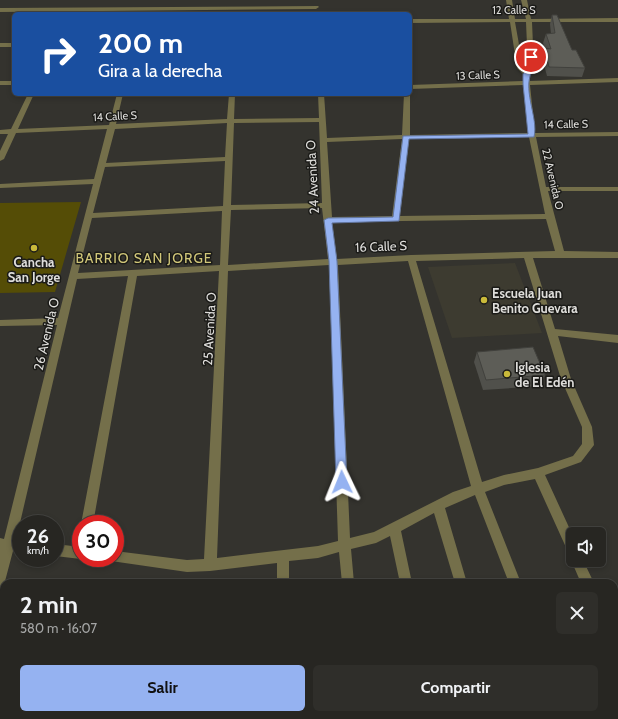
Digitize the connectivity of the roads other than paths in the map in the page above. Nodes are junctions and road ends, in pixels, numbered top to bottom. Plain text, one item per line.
1 (150, 0) edge
2 (240, 0) edge
3 (316, 0) edge
4 (508, 0) edge
5 (524, 0) edge
6 (316, 7) junction
7 (71, 9) edge
8 (0, 10) edge
9 (147, 11) edge
10 (238, 11) edge
11 (317, 12) edge
12 (513, 20) junction
13 (618, 20) edge
14 (412, 21) edge
15 (529, 21) junction
16 (514, 34) junction
17 (530, 35) junction
18 (0, 45) edge
19 (12, 45) edge
20 (526, 74) junction
21 (618, 80) edge
22 (0, 83) edge
23 (12, 83) edge
24 (526, 84) junction
25 (412, 87) edge
26 (30, 96) edge
27 (120, 96) edge
28 (232, 96) edge
29 (321, 96) edge
30 (407, 96) edge
31 (322, 120) junction
32 (231, 121) junction
33 (112, 127) junction
34 (12, 131) junction
35 (0, 132) edge
36 (618, 134) edge
37 (532, 136) junction
38 (406, 137) junction
39 (323, 140) junction
40 (0, 158) edge
41 (230, 159) junction
42 (102, 164) junction
43 (98, 182) junction
44 (0, 186) edge
45 (544, 189) junction
46 (618, 190) edge
47 (326, 205) junction
48 (226, 208) junction
49 (89, 216) junction
50 (550, 216) junction
51 (396, 219) junction
52 (328, 220) junction
53 (560, 254) junction
54 (618, 255) edge
55 (528, 256) junction
56 (411, 258) junction
57 (333, 261) junction
58 (225, 269) junction
59 (133, 274) junction
60 (73, 276) junction
61 (63, 320) junction
62 (0, 323) edge
63 (551, 332) junction
64 (618, 339) edge
65 (538, 473) junction
66 (478, 489) junction
67 (438, 506) junction
68 (88, 515) edge
69 (394, 528) junction
70 (566, 535) edge
71 (10, 545) edge
72 (344, 545) junction
73 (283, 556) junction
74 (124, 559) edge
75 (210, 565) junction
76 (581, 567) edge
77 (0, 579) edge
78 (282, 579) edge
79 (348, 579) edge
80 (405, 579) edge
81 (460, 579) edge
82 (514, 579) edge
83 (586, 579) edge

1 - 9 street
2 - 10 street
3 - 6 street
4 - 12 street
5 - 15 street
6 - 10 street
6 - 11 street
7 - 8 street
7 - 9 street
9 - 10 street
12 - 14 street, 12 Calle S
12 - 15 street, 12 Calle S
12 - 16 street
13 - 15 street, 12 Calle S
15 - 17 street
16 - 17 street
16 - 20 street
17 - 20 street
18 - 19 street
20 - 24 street, 22 Avenida O
21 - 24 street, 13 Calle S
22 - 23 street
24 - 25 street, 13 Calle S
24 - 37 street, 22 Avenida O
26 - 34 street
27 - 33 street, 26 Avenida O
28 - 32 street, 25 Avenida O
29 - 31 street, 24 Avenida O
30 - 38 street
31 - 32 street, 14 Calle S
31 - 39 street, 24 Avenida O
32 - 33 street, 14 Calle S
32 - 41 street, 25 Avenida O
33 - 34 street, 14 Calle S
33 - 42 street, 26 Avenida O
34 - 35 street, 14 Calle S
34 - 40 street
36 - 37 street, 14 Calle S
37 - 38 street, 14 Calle S
37 - 45 street, 22 Avenida O
38 - 39 street, 14 Calle S
38 - 51 street
39 - 47 street, 24 Avenida O
41 - 42 street
41 - 48 street, 25 Avenida O
42 - 43 street, 26 Avenida O
43 - 44 street
43 - 49 street, 26 Avenida O
45 - 46 street
45 - 50 street, 22 Avenida O
47 - 48 street
47 - 52 street, 24 Avenida O
48 - 49 street
48 - 58 street, 25 Avenida O
49 - 60 street, 26 Avenida O
50 - 51 street
50 - 53 street, 22 Avenida O
51 - 52 street
52 - 57 street, 24 Avenida O
53 - 54 street, 16 Calle S
53 - 55 street, 16 Calle S
55 - 56 street, 16 Calle S
55 - 63 street
56 - 57 street, 16 Calle S
56 - 66 street
57 - 58 street, 16 Calle S
57 - 72 street, 24 Avenida O
58 - 59 street, 16 Calle S
58 - 75 street, 25 Avenida O
59 - 60 street, 16 Calle S
59 - 68 street
60 - 61 street, 26 Avenida O
61 - 62 street
61 - 71 street, 26 Avenida O
63 - 64 street
63 - 65 street
65 - 66 street
65 - 70 street
66 - 67 street
66 - 82 street
67 - 69 street
67 - 81 street
69 - 72 street
69 - 80 street
71 - 77 street, 26 Avenida O
72 - 73 street
72 - 79 street, 24 Avenida O
73 - 75 street
73 - 78 street
74 - 75 street
76 - 83 street

